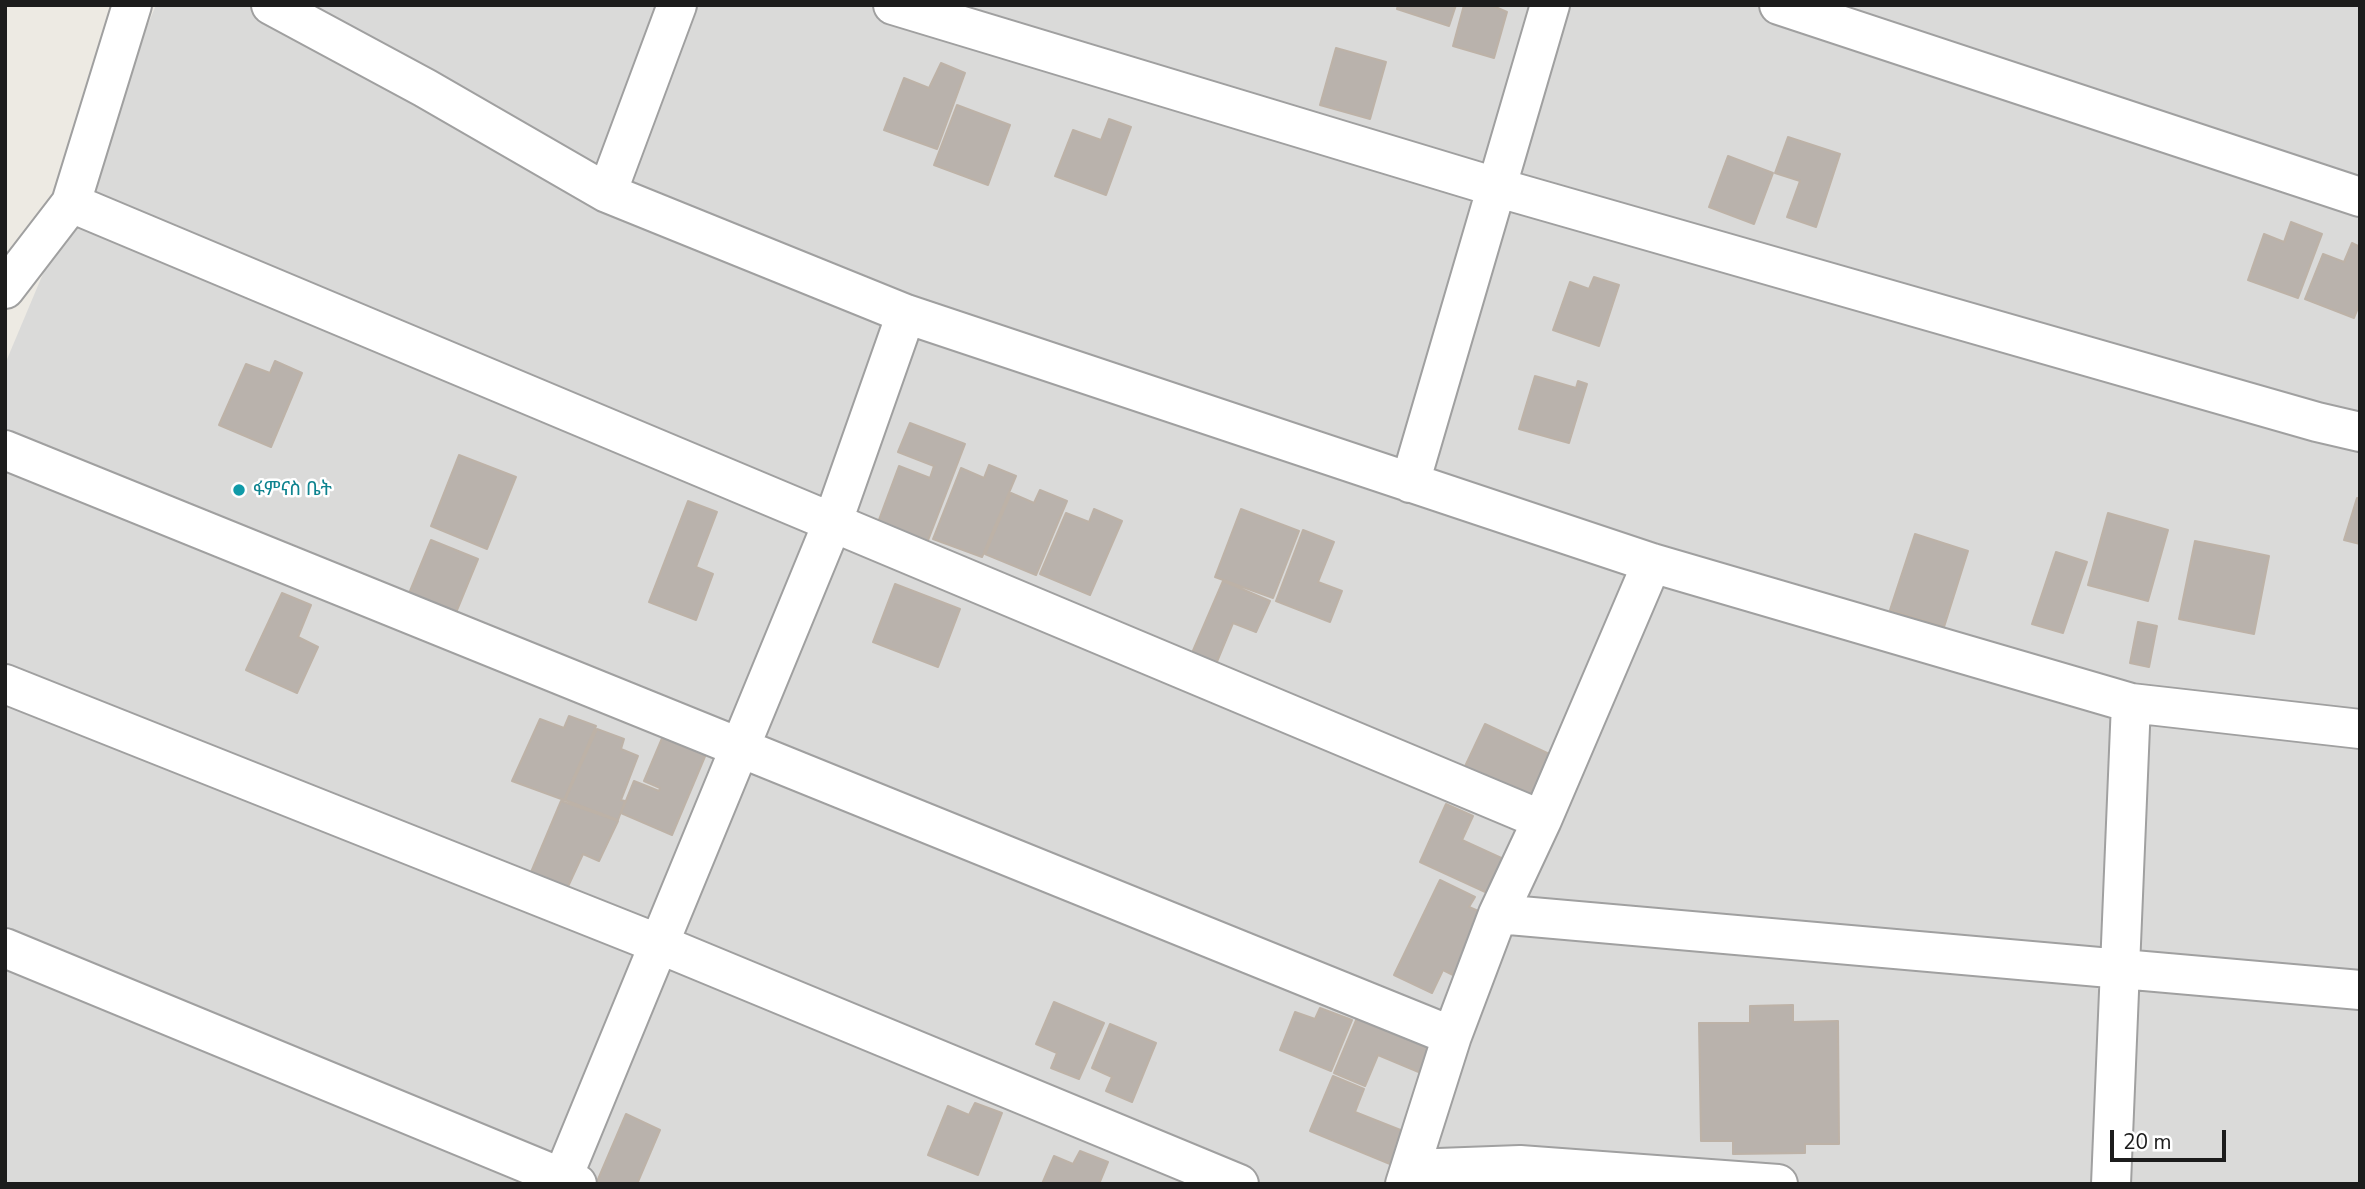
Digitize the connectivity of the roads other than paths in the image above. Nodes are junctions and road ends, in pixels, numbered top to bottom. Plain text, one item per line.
1 (132, 5) edge
2 (271, 5) edge
3 (677, 5) edge
4 (893, 5) edge
5 (1550, 5) edge
6 (1779, 5) edge
7 (1499, 188) junction
8 (607, 193) junction
9 (2360, 197) edge
10 (71, 203) junction
11 (5, 289) edge
12 (906, 314) junction
13 (2360, 432) edge
14 (5, 450) edge
15 (1409, 482) junction
16 (832, 524) junction
17 (1652, 563) junction
18 (5, 684) edge
19 (2131, 703) junction
20 (2360, 729) edge
21 (738, 746) junction
22 (1542, 820) junction
23 (1498, 914) junction
24 (659, 944) junction
25 (5, 948) edge
26 (2119, 967) junction
27 (2360, 990) edge
28 (1452, 1036) junction
29 (1417, 1179) edge
30 (567, 1182) edge
31 (1239, 1184) edge
32 (1778, 1184) edge
33 (2111, 1184) edge

1 - 10 street
2 - 8 street
3 - 8 street
4 - 7 street
5 - 7 street
6 - 9 street
7 - 13 street
7 - 15 street
8 - 12 street
10 - 11 street
10 - 16 street
12 - 15 street
12 - 16 street
14 - 21 street
15 - 17 street
16 - 21 street
16 - 22 street
17 - 19 street
17 - 22 street
18 - 24 street
19 - 20 street
19 - 26 street
21 - 24 street
21 - 28 street
22 - 23 street
23 - 26 street
23 - 28 street
24 - 30 street
24 - 31 street
25 - 30 street
26 - 27 street
26 - 33 street
28 - 29 street
29 - 32 street

